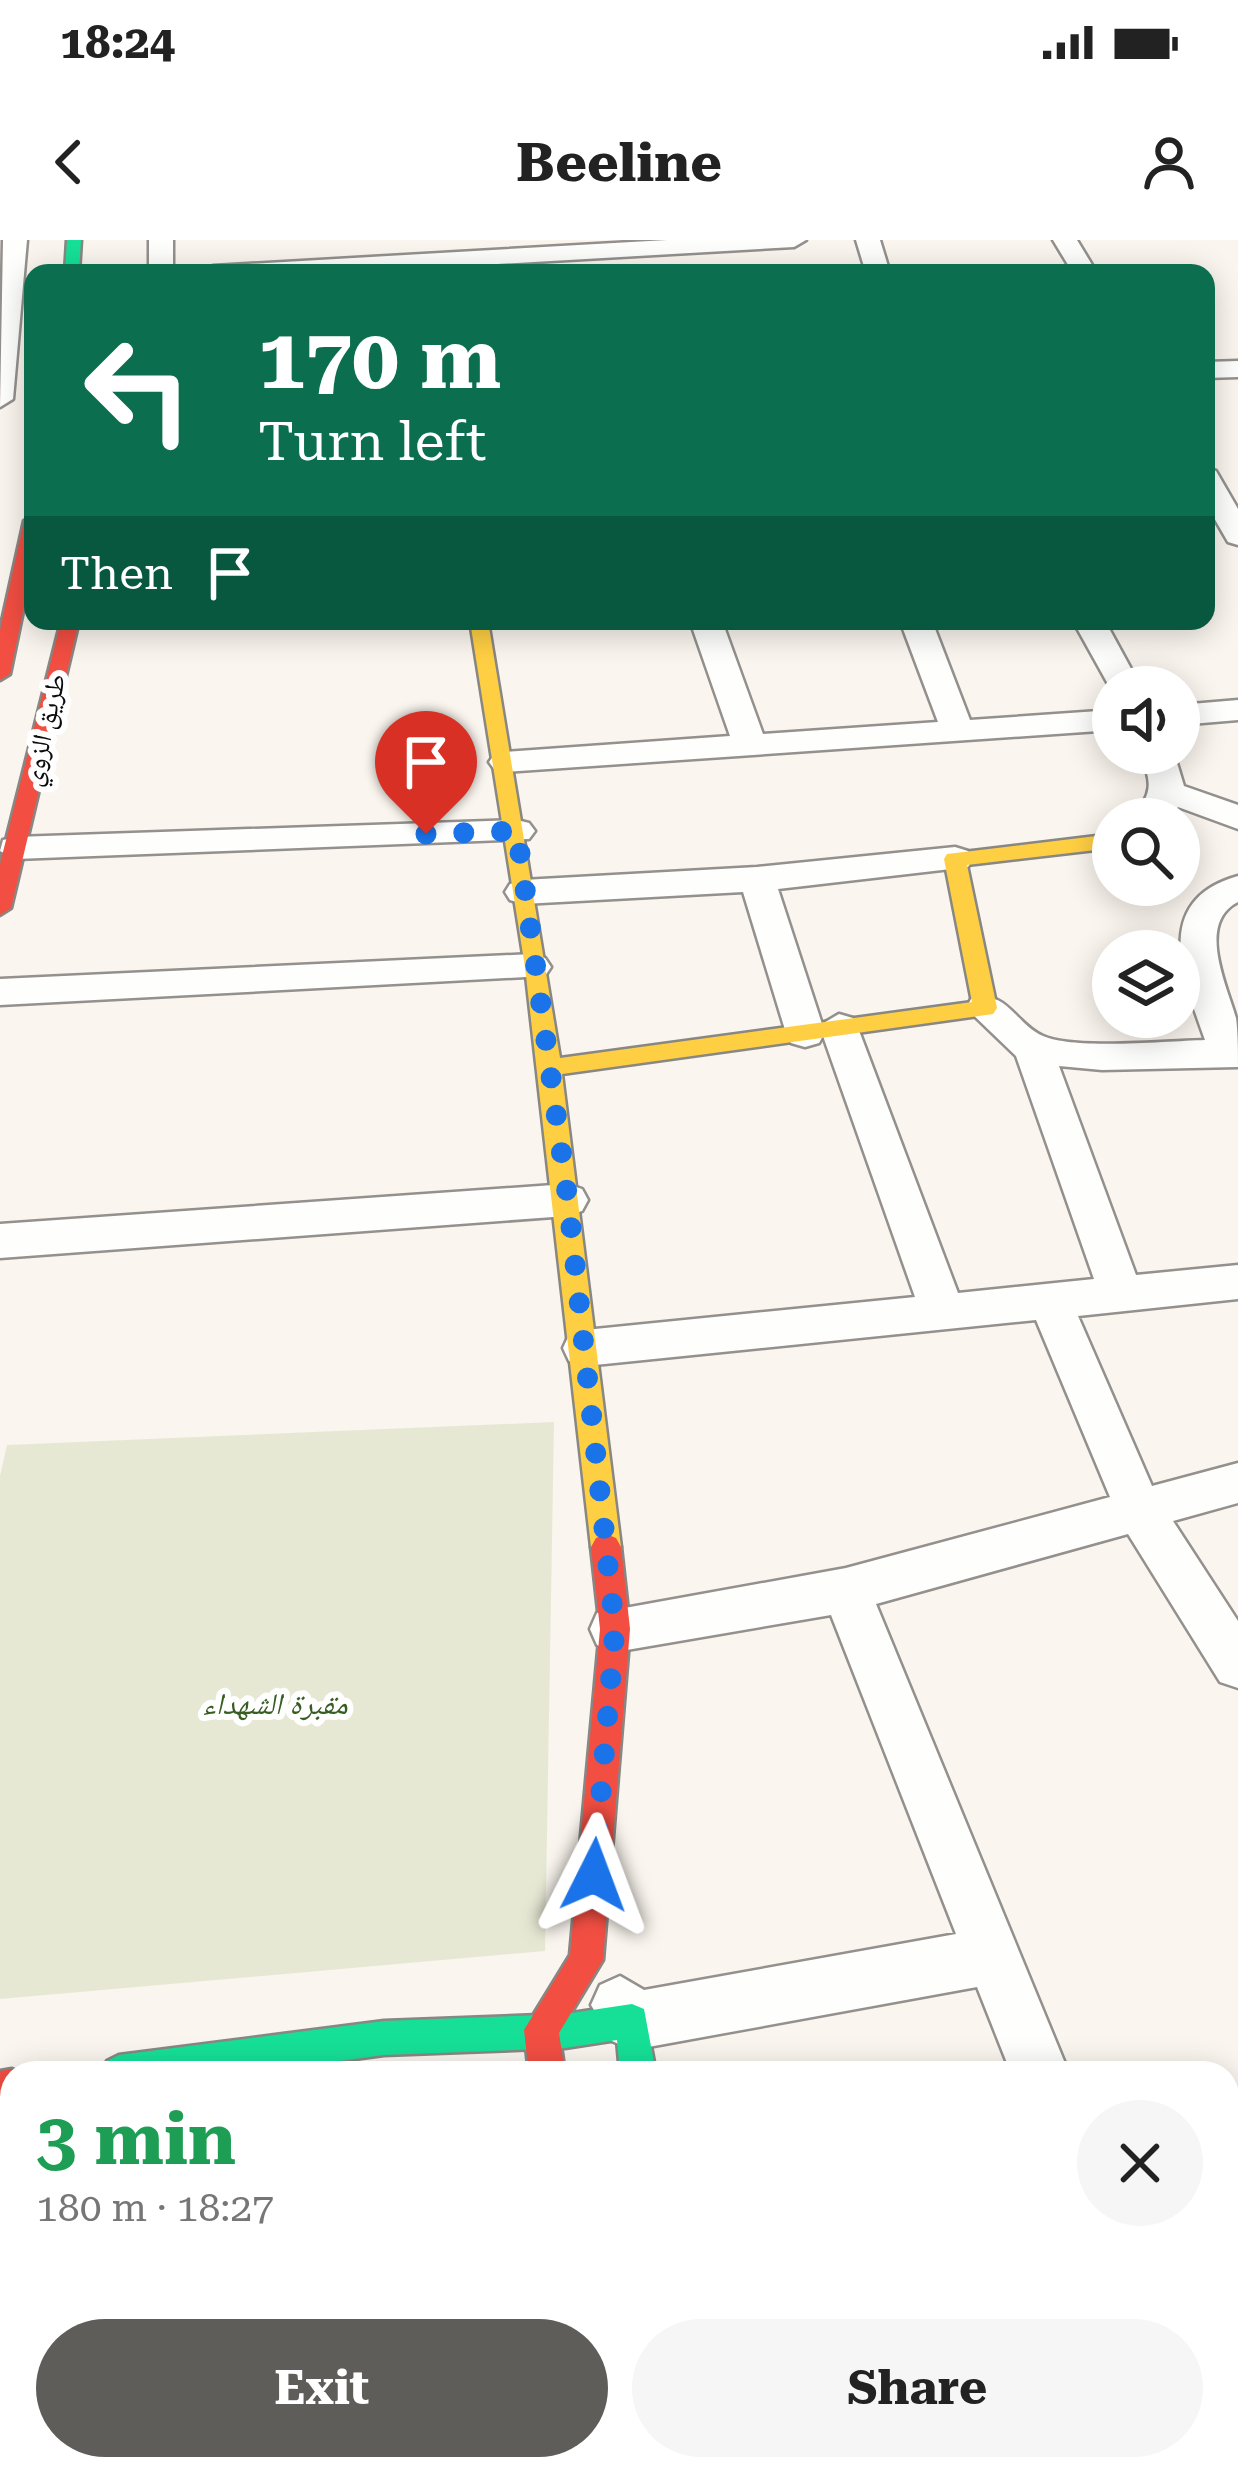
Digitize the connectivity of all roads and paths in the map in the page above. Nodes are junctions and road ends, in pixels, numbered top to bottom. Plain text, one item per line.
1 (15, 240) edge
2 (794, 240) edge
3 (678, 243) edge
4 (446, 257) edge
5 (344, 264) edge
6 (0, 400) edge
7 (1220, 487) edge
8 (1238, 536) edge
9 (24, 563) edge
10 (68, 630) edge
11 (481, 630) edge
12 (709, 630) edge
13 (919, 630) edge
14 (1094, 630) edge
15 (1114, 666) edge
16 (0, 674) edge
17 (1238, 710) edge
18 (1200, 713) edge
19 (1092, 721) edge
20 (958, 731) junction
21 (749, 746) junction
22 (506, 762) junction
23 (1200, 801) edge
24 (1238, 818) edge
25 (517, 831) junction
26 (1092, 843) edge
27 (16, 848) junction
28 (955, 859) junction
29 (757, 879) junction
30 (1238, 888) edge
31 (523, 892) junction
32 (0, 908) edge
33 (532, 967) junction
34 (0, 992) edge
35 (985, 1008) junction
36 (822, 1030) junction
37 (1033, 1049) junction
38 (1234, 1053) edge
39 (547, 1068) junction
40 (568, 1200) junction
41 (0, 1241) edge
42 (1238, 1282) edge
43 (1120, 1291) junction
44 (1049, 1299) junction
45 (942, 1310) junction
46 (584, 1348) junction
47 (1238, 1483) edge
48 (1138, 1508) junction
49 (846, 1590) junction
50 (615, 1629) junction
51 (1238, 1665) edge
52 (993, 1956) junction
53 (586, 1960) junction
54 (542, 2030) junction
55 (635, 2047) edge
56 (209, 2061) edge
57 (546, 2061) edge
58 (1035, 2061) edge

1 - 6 street
2 - 3 street
3 - 4 street
4 - 5 street
7 - 8 street
9 - 16 street, طريق الزوي
10 - 27 street, طريق الزوي
11 - 22 street
12 - 21 street
13 - 20 street
14 - 15 street
17 - 18 street
19 - 20 street
20 - 21 street
21 - 22 street
22 - 25 street
23 - 24 street
25 - 27 street
25 - 31 street
26 - 28 street
27 - 32 street, طريق الزوي
28 - 29 street
28 - 35 street
29 - 31 street
29 - 36 street
30 - 38 street
31 - 33 street
33 - 34 street
33 - 39 street
35 - 36 street
35 - 37 street
36 - 39 street
36 - 45 street
37 - 38 street
37 - 43 street
39 - 40 street
40 - 41 street
40 - 46 street
42 - 43 street
43 - 44 street
44 - 45 street
44 - 48 street
45 - 46 street
46 - 50 street
47 - 48 street
48 - 49 street
48 - 51 street
49 - 50 street
49 - 52 street
50 - 53 street
52 - 55 street
52 - 58 street
53 - 54 street
53 - 55 street
54 - 55 street
54 - 56 street
54 - 57 street

